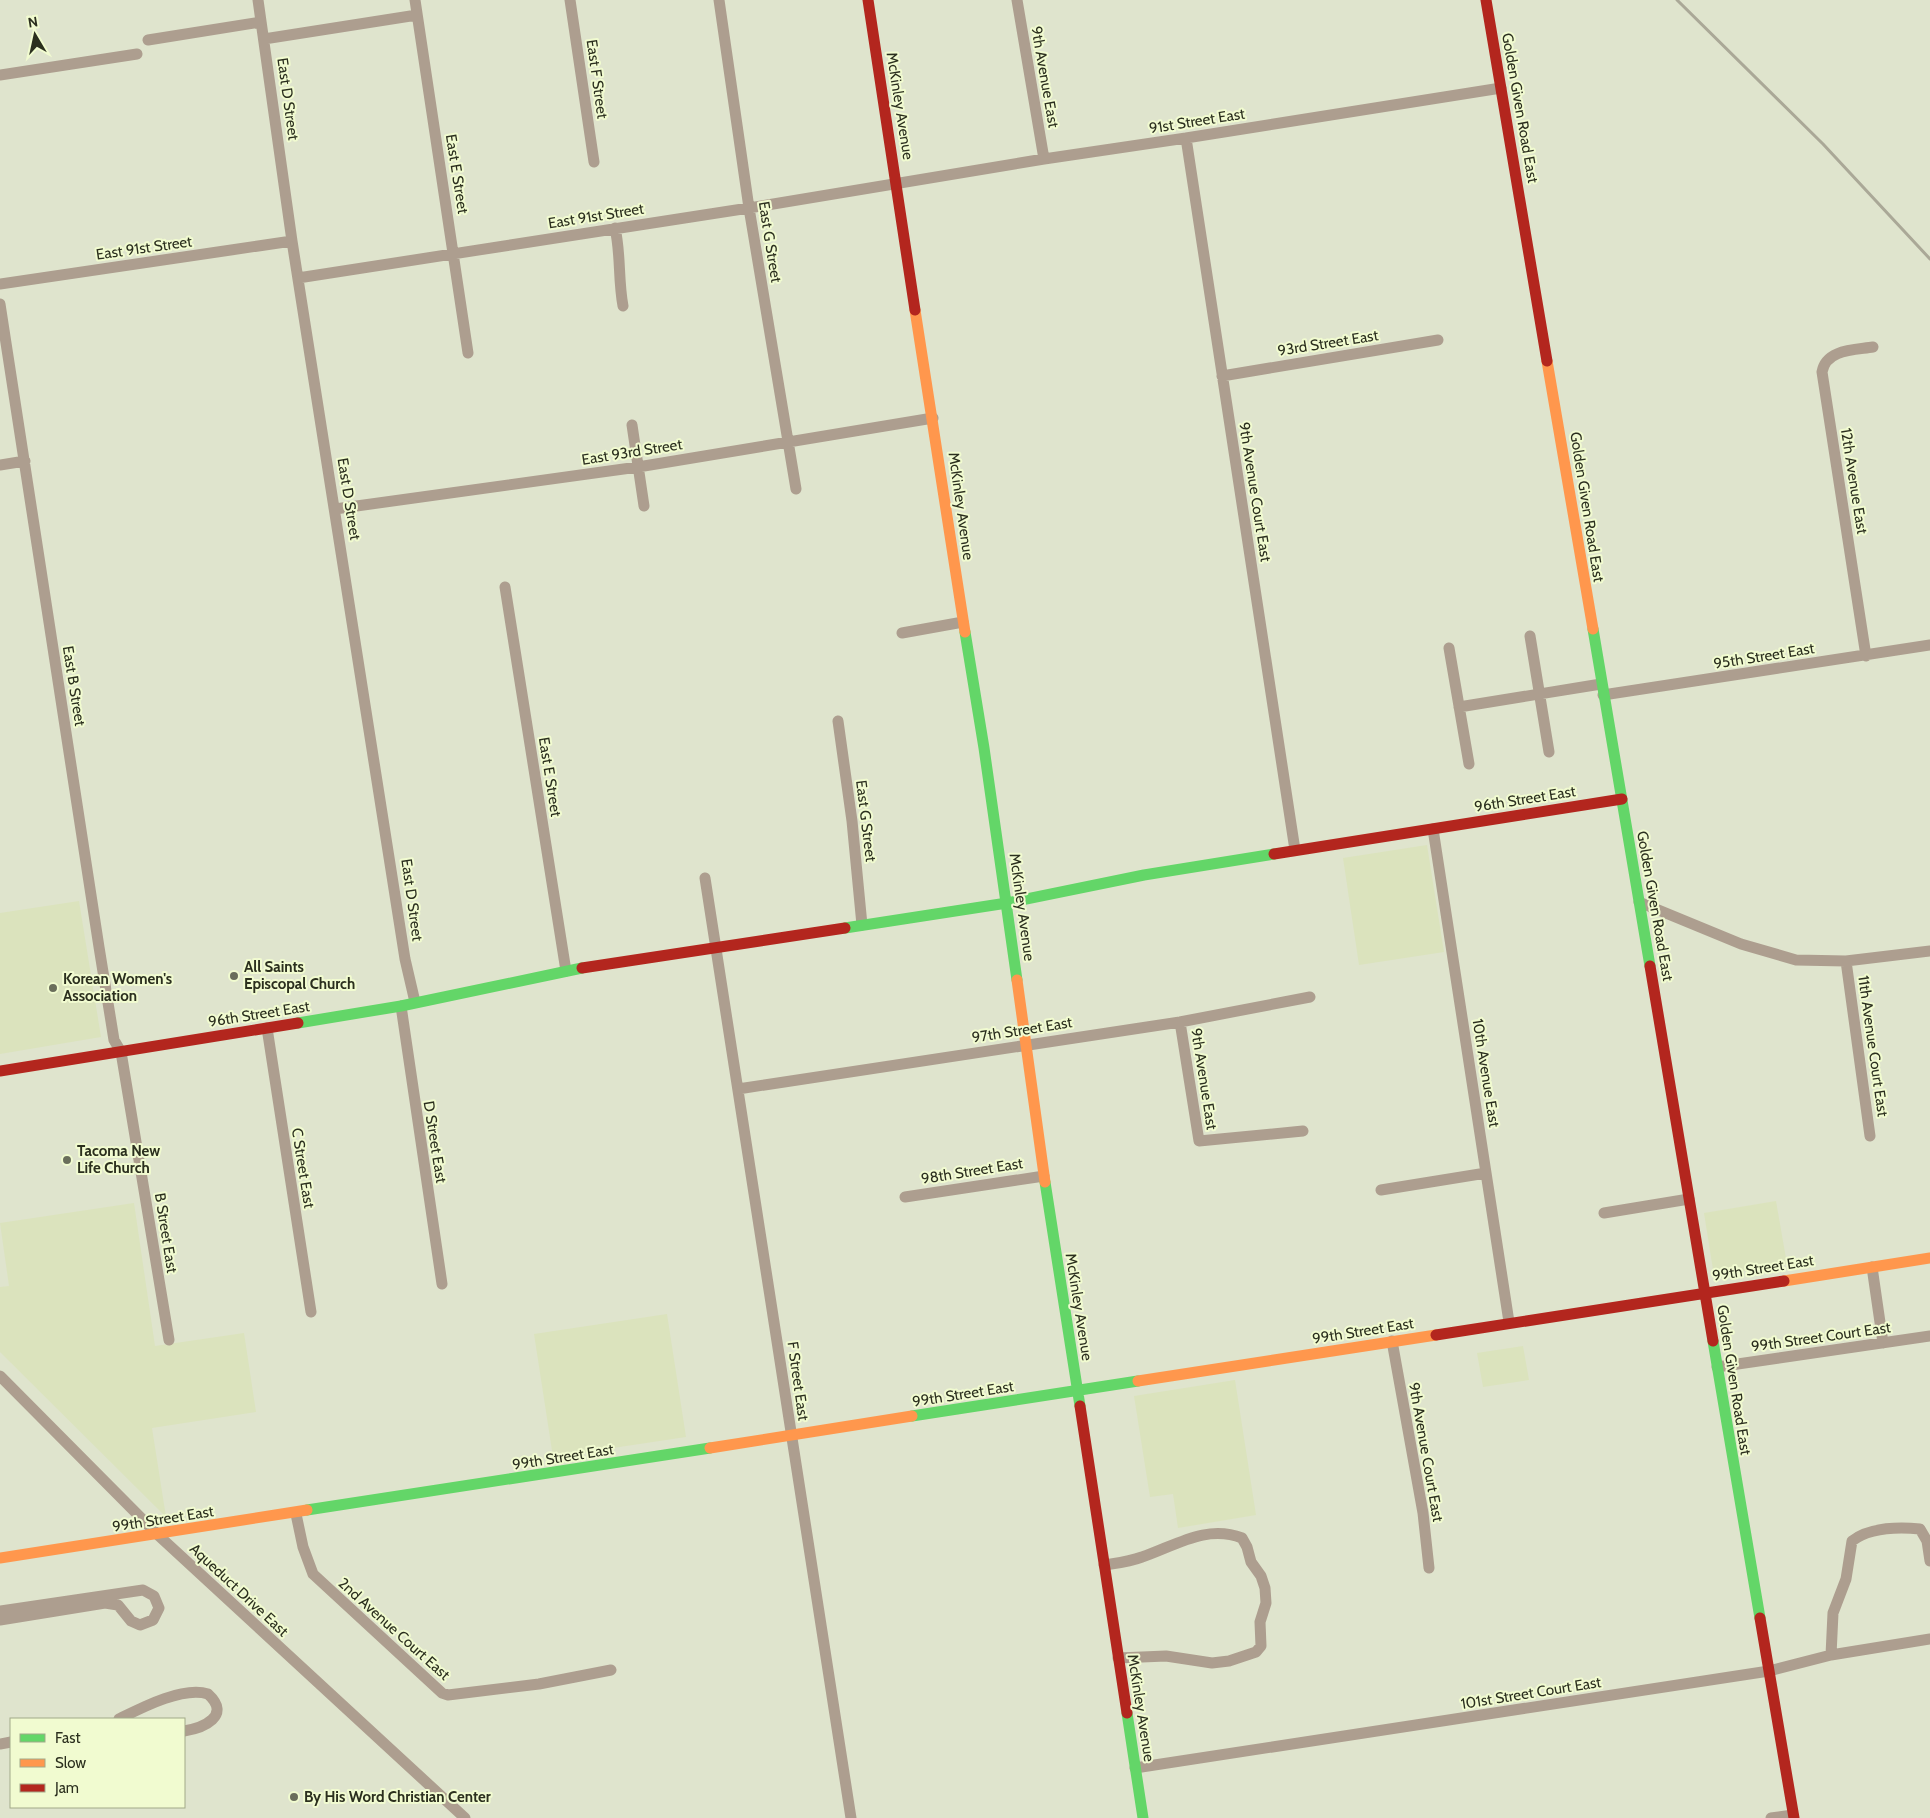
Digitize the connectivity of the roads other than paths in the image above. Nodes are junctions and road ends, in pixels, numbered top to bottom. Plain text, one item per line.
1 (258, 0) edge
2 (415, 0) edge
3 (570, 0) edge
4 (719, 0) edge
5 (868, 0) edge
6 (1017, 0) edge
7 (1486, 0) edge
8 (417, 15) junction
9 (261, 22) junction
10 (264, 39) junction
11 (148, 40) dead end
12 (137, 54) dead end
13 (0, 75) edge
14 (1502, 88) junction
15 (1186, 138) junction
16 (1044, 158) junction
17 (594, 162) dead end
18 (897, 183) junction
19 (749, 208) junction
20 (615, 228) junction
21 (292, 241) junction
22 (454, 253) junction
23 (298, 278) junction
24 (0, 284) edge
25 (0, 304) edge
26 (623, 306) dead end
27 (1438, 340) dead end
28 (1873, 347) dead end
29 (468, 353) dead end
30 (1222, 376) junction
31 (933, 418) junction
32 (632, 425) dead end
33 (787, 444) junction
34 (25, 461) junction
35 (0, 465) edge
36 (638, 467) junction
37 (796, 489) dead end
38 (644, 506) dead end
39 (335, 509) junction
40 (504, 587) dead end
41 (963, 622) junction
42 (902, 633) dead end
43 (1530, 636) dead end
44 (1930, 646) edge
45 (1449, 648) dead end
46 (1866, 656) junction
47 (1602, 690) junction
48 (1540, 694) junction
49 (1459, 707) junction
50 (838, 721) dead end
51 (1549, 752) dead end
52 (1469, 764) dead end
53 (1622, 799) junction
54 (1433, 829) junction
55 (1295, 850) junction
56 (705, 878) dead end
57 (1639, 902) junction
58 (1006, 903) junction
59 (862, 925) junction
60 (716, 948) junction
61 (1930, 951) edge
62 (1846, 961) junction
63 (566, 971) junction
64 (1310, 997) dead end
65 (415, 1002) junction
66 (401, 1006) junction
67 (1180, 1022) junction
68 (267, 1028) junction
69 (1025, 1044) junction
70 (121, 1052) junction
71 (0, 1071) edge
72 (125, 1072) joint
73 (738, 1089) junction
74 (1303, 1131) dead end
75 (1870, 1136) dead end
76 (1486, 1173) junction
77 (1044, 1176) junction
78 (1380, 1190) dead end
79 (905, 1197) dead end
80 (1689, 1199) junction
81 (1604, 1213) dead end
82 (1930, 1258) edge
83 (1872, 1267) junction
84 (442, 1284) dead end
85 (1705, 1293) junction
86 (311, 1312) dead end
87 (1509, 1322) junction
88 (1930, 1336) edge
89 (168, 1340) dead end
90 (1392, 1341) junction
91 (1883, 1342) junction
92 (1717, 1368) junction
93 (0, 1376) edge
94 (1077, 1392) junction
95 (791, 1436) junction
96 (296, 1514) junction
97 (158, 1535) junction
98 (0, 1558) edge
99 (1930, 1561) edge
100 (1104, 1565) junction
101 (1429, 1568) dead end
102 (0, 1611) edge
103 (0, 1620) edge
104 (1930, 1640) edge
105 (1831, 1655) junction
106 (1118, 1658) junction
107 (611, 1670) dead end
108 (1769, 1671) junction
109 (121, 1718) edge
110 (185, 1730) edge
111 (1135, 1768) junction
112 (1794, 1816) edge
113 (465, 1818) edge
114 (851, 1818) edge
115 (1143, 1818) edge
116 (1771, 1818) edge

1 - 9 street, East D Street
2 - 8 street, East E Street
3 - 17 street, East F Street
4 - 19 street, East G Street
5 - 18 street, McKinley Avenue
6 - 16 street, 9th Avenue East
7 - 14 street, Golden Given Road East
8 - 10 street
8 - 22 street, East E Street
9 - 10 street, East D Street
9 - 11 street
10 - 21 street, East D Street
12 - 13 street
14 - 15 street, 91st Street East
14 - 47 street, Golden Given Road East
15 - 16 street, 91st Street East
15 - 30 street, 9th Avenue Court East
16 - 18 street, 91st Street East
18 - 19 street, East 91st Street
18 - 31 street, McKinley Avenue
19 - 20 street, East 91st Street
19 - 33 street, East G Street
20 - 22 street, East 91st Street
20 - 26 street
21 - 23 street, East D Street
21 - 24 street, East 91st Street
22 - 23 street, East 91st Street
22 - 29 street, East E Street
23 - 39 street, East D Street
25 - 34 street, East B Street
27 - 30 street, 93rd Street East
28 - 46 street, 12th Avenue East
30 - 55 street, 9th Avenue Court East
31 - 33 street, East 93rd Street
31 - 41 street, McKinley Avenue
32 - 36 street
33 - 36 street, East 93rd Street
33 - 37 street, East G Street
34 - 35 street
34 - 70 street, East B Street
36 - 38 street
36 - 39 street, East 93rd Street
39 - 65 street, East D Street
40 - 63 street, East E Street
41 - 42 street
41 - 58 street, McKinley Avenue
43 - 48 street
44 - 46 street, 95th Street East
45 - 49 street
46 - 47 street, 95th Street East
47 - 48 street, 95th Street East
47 - 53 street, Golden Given Road East
48 - 49 street, 95th Street East
48 - 51 street
49 - 52 street
50 - 59 street, East G Street
53 - 54 street, 96th Street East
53 - 57 street, Golden Given Road East
54 - 55 street, 96th Street East
54 - 76 street, 10th Avenue East
55 - 58 street, 96th Street East
56 - 60 street
57 - 62 street
57 - 80 street, Golden Given Road East
58 - 59 street, 96th Street East
58 - 69 street, McKinley Avenue
59 - 60 street, 96th Street East
60 - 63 street, 96th Street East
60 - 73 street, F Street East
61 - 62 street
62 - 75 street, 11th Avenue Court East
63 - 65 street, 96th Street East
64 - 67 street, 97th Street East
65 - 66 street, 96th Street East
66 - 68 street, 96th Street East
66 - 84 street, D Street East
67 - 69 street, 97th Street East
67 - 74 street, 9th Avenue East
68 - 70 street, 96th Street East
68 - 86 street, C Street East
69 - 73 street, 97th Street East
69 - 77 street, McKinley Avenue
70 - 71 street, 96th Street East
70 - 72 street, East B Street
72 - 89 street, B Street East
73 - 95 street, F Street East
76 - 78 street
76 - 87 street, 10th Avenue East
77 - 79 street, 98th Street East
77 - 94 street, McKinley Avenue
80 - 81 street
80 - 85 street, Golden Given Road East
82 - 83 street, 99th Street East
83 - 85 street, 99th Street East
83 - 91 street
85 - 87 street, 99th Street East
85 - 92 street, Golden Given Road East
87 - 90 street, 99th Street East
88 - 91 street, 99th Street Court East
90 - 94 street, 99th Street East
90 - 101 street, 9th Avenue Court East
91 - 92 street, 99th Street Court East
92 - 108 street, Golden Given Road East
93 - 97 street, Aqueduct Drive East
94 - 95 street, 99th Street East
94 - 100 street, McKinley Avenue
95 - 96 street, 99th Street East
95 - 114 street, F Street East
96 - 97 street, 99th Street East
96 - 107 street, 2nd Avenue Court East
97 - 98 street, 99th Street East
97 - 113 street, Aqueduct Drive East
99 - 105 street
100 - 106 street, McKinley Avenue
100 - 106 street
102 - 103 street
104 - 105 street, 101st Street Court East
105 - 108 street, 101st Street Court East
106 - 111 street, McKinley Avenue
108 - 111 street, 101st Street Court East
108 - 112 street, Golden Given Road East
109 - 110 street
111 - 115 street, McKinley Avenue
112 - 116 street

